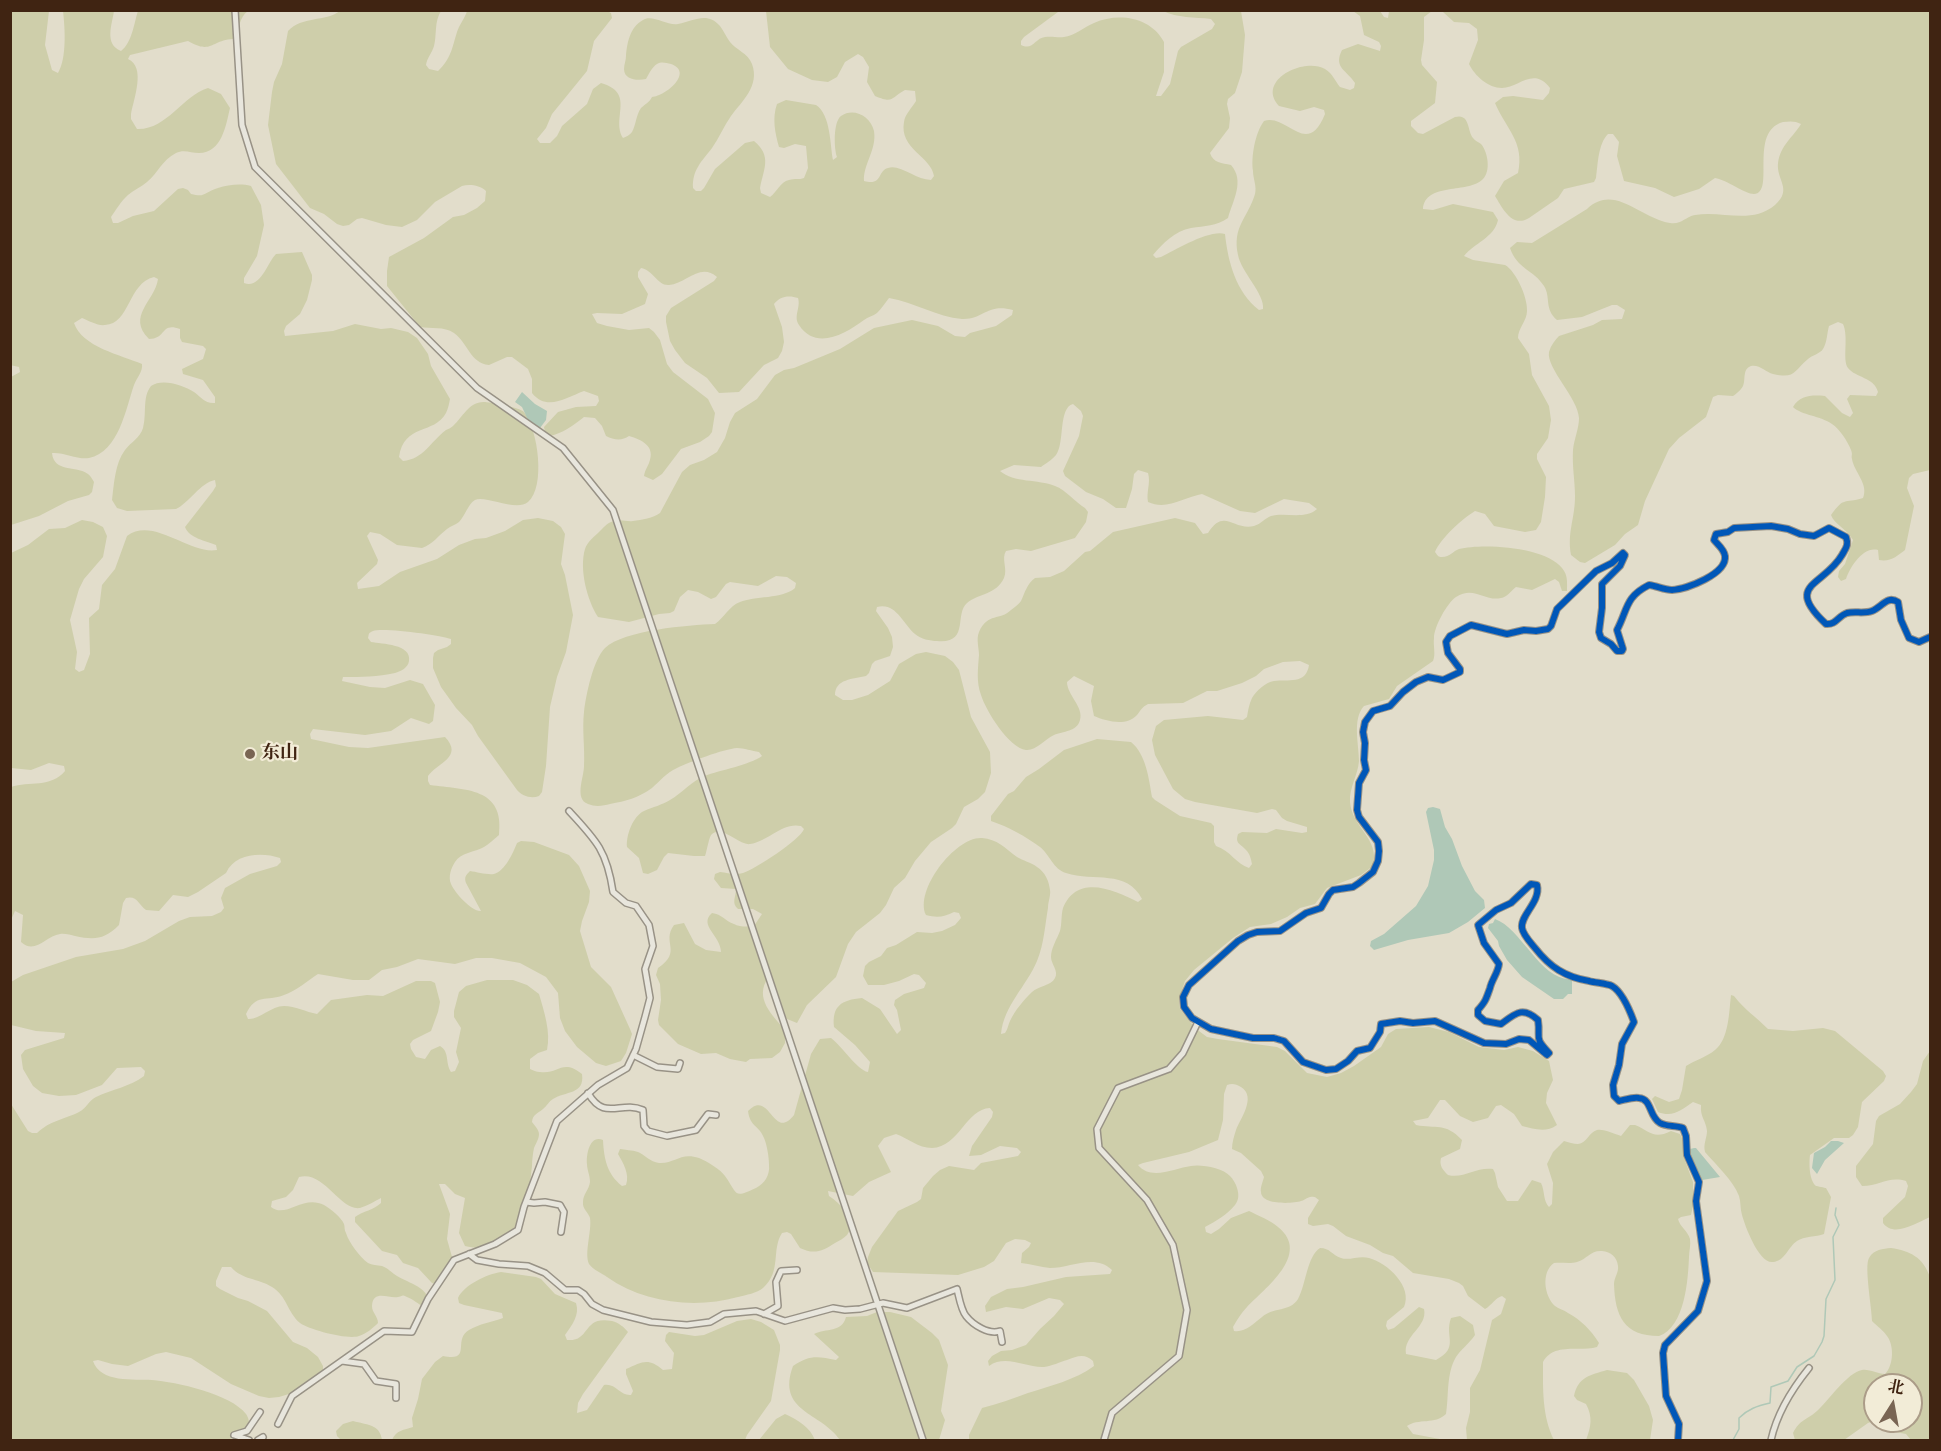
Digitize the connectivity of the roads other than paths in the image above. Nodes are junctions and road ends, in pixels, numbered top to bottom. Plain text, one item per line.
1 (235, 10) edge
2 (1930, 637) edge
3 (569, 811) dead end
4 (1198, 1022) junction
5 (633, 1055) junction
6 (680, 1063) dead end
7 (588, 1093) junction
8 (716, 1115) dead end
9 (526, 1202) junction
10 (561, 1232) dead end
11 (469, 1254) junction
12 (797, 1270) dead end
13 (878, 1304) junction
14 (764, 1314) junction
15 (1002, 1342) dead end
16 (342, 1362) junction
17 (1809, 1368) dead end
18 (396, 1398) dead end
19 (260, 1412) dead end
20 (279, 1424) dead end
21 (249, 1440) edge
22 (923, 1440) edge
23 (1104, 1440) edge
24 (1678, 1440) edge
25 (1771, 1440) edge

1 - 13 street
2 - 4 street
3 - 5 street
4 - 23 street
4 - 24 street
5 - 6 street
5 - 7 street
7 - 8 street
7 - 9 street
9 - 10 street
9 - 11 street
11 - 14 street
11 - 16 street
12 - 14 street
13 - 14 street
13 - 15 street
13 - 22 street
16 - 18 street
16 - 20 street
17 - 25 street
19 - 21 street

